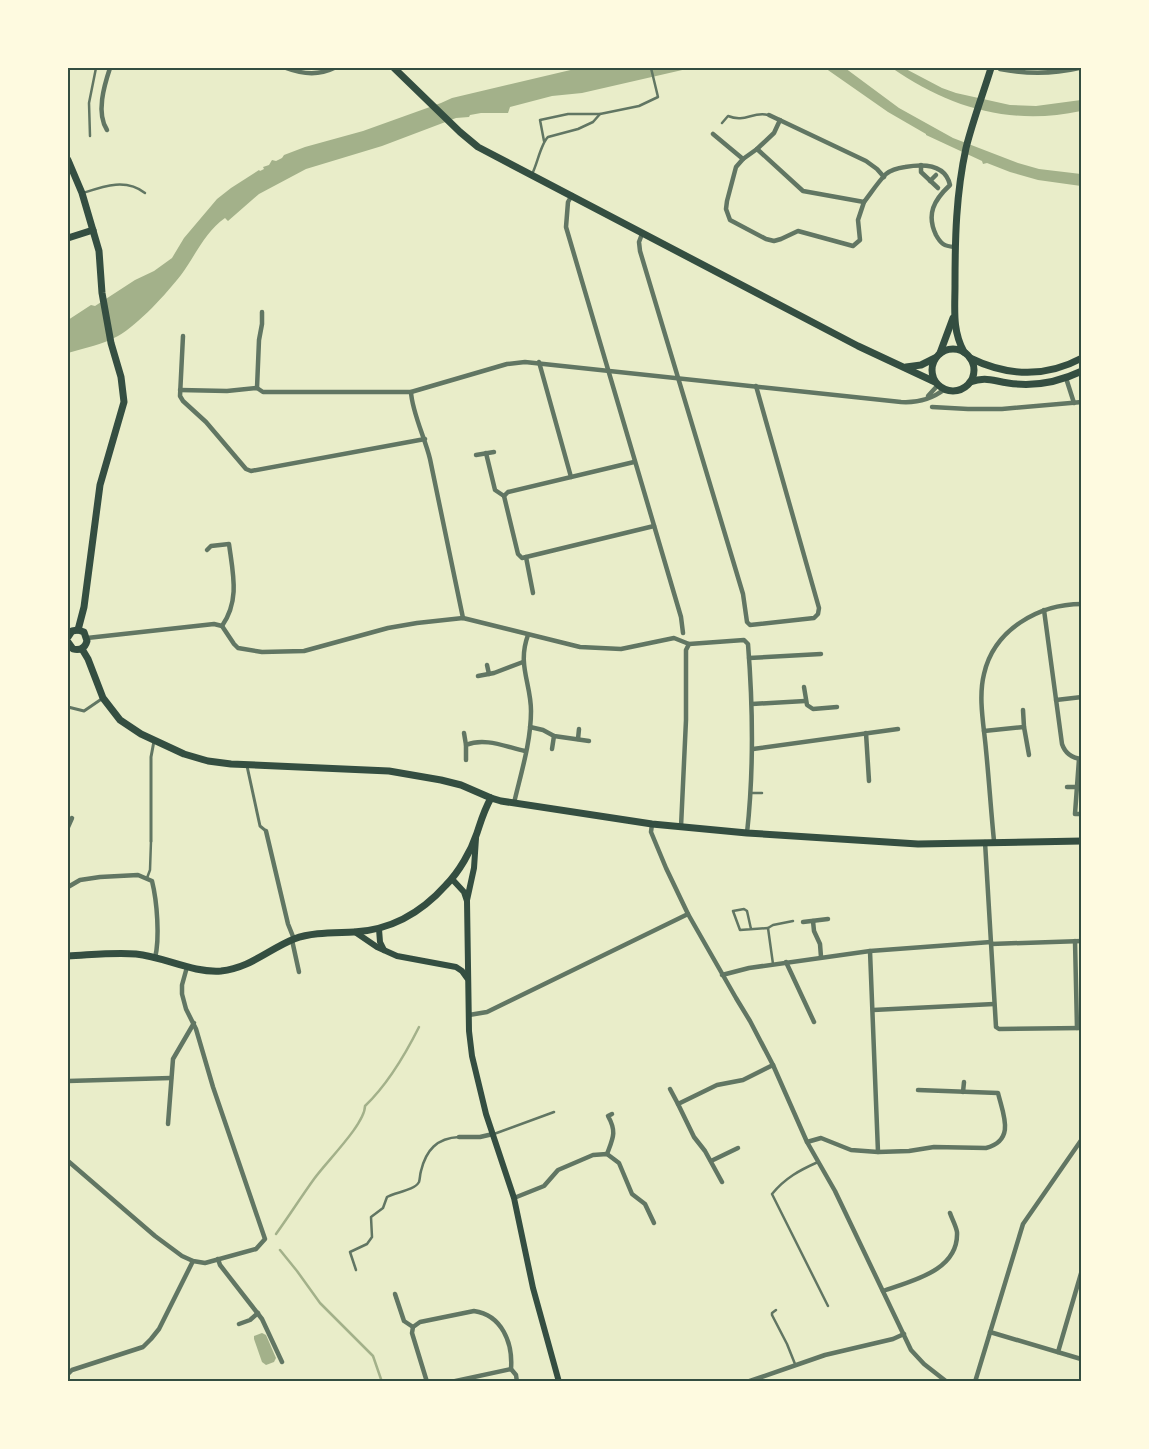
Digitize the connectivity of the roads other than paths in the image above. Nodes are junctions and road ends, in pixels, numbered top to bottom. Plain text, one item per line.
1 (96, 68) edge
2 (110, 68) edge
3 (286, 68) edge
4 (334, 68) edge
5 (394, 68) edge
6 (651, 68) edge
7 (1079, 68) edge
8 (1000, 69) dead end
9 (991, 70) edge
10 (1036, 70) edge
11 (600, 114) junction
12 (769, 115) joint
13 (780, 120) junction
14 (722, 123) dead end
15 (106, 130) dead end
16 (714, 134) dead end
17 (90, 136) dead end
18 (544, 141) junction
19 (757, 149) junction
20 (743, 159) junction
21 (68, 160) edge
22 (922, 165) junction
23 (532, 174) junction
24 (936, 175) dead end
25 (884, 177) junction
26 (930, 181) junction
27 (938, 188) dead end
28 (82, 193) junction
29 (145, 193) dead end
30 (572, 195) junction
31 (864, 202) junction
32 (93, 230) junction
33 (642, 234) junction
34 (68, 238) edge
35 (954, 247) junction
36 (262, 312) dead end
37 (954, 315) junction
38 (181, 337) dead end
39 (967, 355) junction
40 (937, 356) junction
41 (1082, 358) edge
42 (539, 362) junction
43 (904, 367) junction
44 (608, 370) junction
45 (1082, 371) edge
46 (679, 378) junction
47 (1066, 378) junction
48 (970, 382) junction
49 (936, 383) junction
50 (756, 386) junction
51 (257, 388) junction
52 (180, 390) junction
53 (945, 390) junction
54 (411, 392) junction
55 (925, 399) junction
56 (952, 402) dead end
57 (1082, 402) edge
58 (1074, 403) junction
59 (932, 407) dead end
60 (951, 408) junction
61 (425, 439) junction
62 (494, 452) dead end
63 (486, 453) junction
64 (476, 455) dead end
65 (634, 462) junction
66 (571, 478) junction
67 (504, 496) junction
68 (654, 526) junction
69 (207, 550) dead end
70 (524, 557) junction
71 (533, 593) dead end
72 (1082, 604) edge
73 (1044, 610) junction
74 (463, 618) junction
75 (222, 626) junction
76 (78, 630) junction
77 (683, 633) dead end
78 (528, 635) junction
79 (68, 637) edge
80 (87, 638) junction
81 (68, 642) edge
82 (689, 644) junction
83 (82, 649) junction
84 (820, 654) dead end
85 (749, 658) junction
86 (523, 662) junction
87 (487, 664) dead end
88 (489, 674) junction
89 (478, 676) dead end
90 (804, 687) dead end
91 (1082, 697) edge
92 (104, 698) junction
93 (1056, 700) junction
94 (805, 701) junction
95 (752, 704) junction
96 (68, 707) edge
97 (837, 707) dead end
98 (1023, 710) dead end
99 (530, 727) junction
100 (1024, 727) junction
101 (579, 729) dead end
102 (898, 729) dead end
103 (984, 731) junction
104 (464, 733) dead end
105 (866, 733) junction
106 (554, 736) junction
107 (578, 739) junction
108 (154, 741) junction
109 (589, 741) dead end
110 (466, 745) junction
111 (552, 749) dead end
112 (753, 749) junction
113 (525, 751) junction
114 (1029, 755) dead end
115 (1080, 759) edge
116 (466, 760) dead end
117 (247, 766) junction
118 (869, 781) dead end
119 (1067, 787) dead end
120 (1078, 787) junction
121 (751, 793) junction
122 (762, 793) dead end
123 (491, 798) junction
124 (514, 802) junction
125 (1082, 814) edge
126 (72, 818) dead end
127 (652, 824) junction
128 (68, 826) edge
129 (681, 827) junction
130 (266, 831) joint
131 (747, 833) junction
132 (477, 835) junction
133 (151, 841) joint
134 (994, 841) junction
135 (1082, 841) edge
136 (984, 842) junction
137 (147, 878) junction
138 (452, 879) junction
139 (68, 887) edge
140 (467, 901) junction
141 (688, 914) junction
142 (828, 919) dead end
143 (793, 921) dead end
144 (813, 921) junction
145 (803, 922) dead end
146 (768, 928) junction
147 (379, 929) junction
148 (751, 930) junction
149 (356, 932) junction
150 (293, 940) junction
151 (1075, 941) junction
152 (1082, 941) edge
153 (991, 943) junction
154 (385, 951) junction
155 (870, 951) junction
156 (68, 956) edge
157 (467, 956) junction
158 (821, 957) junction
159 (154, 958) junction
160 (786, 962) junction
161 (773, 964) junction
162 (187, 967) junction
163 (456, 967) junction
164 (299, 972) dead end
165 (722, 975) junction
166 (468, 979) junction
167 (994, 1004) junction
168 (873, 1010) junction
169 (468, 1015) junction
170 (814, 1022) dead end
171 (194, 1023) junction
172 (1079, 1028) edge
173 (773, 1065) junction
174 (171, 1078) junction
175 (68, 1081) edge
176 (964, 1082) dead end
177 (670, 1089) dead end
178 (918, 1090) dead end
179 (963, 1092) junction
180 (678, 1104) junction
181 (554, 1112) dead end
182 (612, 1114) dead end
183 (168, 1124) dead end
184 (492, 1134) junction
185 (459, 1137) joint
186 (1082, 1139) edge
187 (807, 1142) junction
188 (1076, 1146) junction
189 (738, 1148) dead end
190 (1082, 1150) edge
191 (878, 1152) junction
192 (607, 1154) junction
193 (68, 1161) edge
194 (711, 1161) junction
195 (818, 1162) junction
196 (722, 1182) dead end
197 (514, 1198) junction
198 (950, 1213) dead end
199 (654, 1223) dead end
200 (218, 1260) junction
201 (194, 1261) junction
202 (356, 1270) dead end
203 (1082, 1270) edge
204 (883, 1291) junction
205 (395, 1294) dead end
206 (828, 1306) dead end
207 (776, 1310) dead end
208 (258, 1314) junction
209 (239, 1324) dead end
210 (413, 1327) junction
211 (990, 1332) junction
212 (904, 1334) junction
213 (1058, 1352) junction
214 (1081, 1359) edge
215 (282, 1362) dead end
216 (796, 1365) junction
217 (511, 1369) junction
218 (68, 1374) edge
219 (427, 1382) edge
220 (451, 1382) edge
221 (517, 1382) edge
222 (559, 1382) edge
223 (747, 1382) edge
224 (947, 1382) edge
225 (975, 1382) edge

1 - 17 lane
2 - 15 street
3 - 4 street
5 - 23 main road
6 - 11 lane
7 - 10 street
8 - 10 street
9 - 35 main road
11 - 18 lane
11 - 18 lane
12 - 13 street
12 - 14 lane
13 - 19 street
13 - 25 street
16 - 20 street
18 - 23 lane
19 - 20 street
19 - 31 street
20 - 31 street
21 - 28 main road
22 - 25 street
22 - 26 street
22 - 35 street
23 - 30 main road
24 - 26 street
25 - 31 street
26 - 27 street
28 - 29 lane
28 - 32 main road
30 - 33 main road
30 - 44 street
32 - 34 main road
32 - 76 main road
33 - 43 main road
33 - 46 street
35 - 37 main road
36 - 51 street
37 - 39 main road
37 - 40 main road
38 - 52 street
39 - 40 main road
39 - 41 main road
39 - 48 main road
40 - 43 main road
40 - 49 main road
42 - 44 street
42 - 54 street
42 - 66 street
43 - 49 main road
44 - 46 street
44 - 65 street
45 - 47 main road
46 - 50 street
46 - 50 street
47 - 48 main road
47 - 58 street
48 - 53 main road
49 - 53 main road
49 - 55 street
50 - 55 street
51 - 52 street
51 - 54 street
52 - 61 street
53 - 55 street
54 - 61 street
56 - 60 street
57 - 58 street
58 - 60 street
59 - 60 street
61 - 74 street
62 - 63 street
63 - 64 street
63 - 67 street
65 - 66 street
65 - 68 street
66 - 67 street
67 - 70 street
68 - 70 street
68 - 77 street
69 - 75 street
70 - 71 street
72 - 73 street
73 - 93 street
73 - 103 street
74 - 75 street
74 - 78 street
75 - 80 street
76 - 79 main road
76 - 80 main road
78 - 82 street
78 - 86 street
80 - 83 main road
81 - 83 main road
82 - 85 street
82 - 129 street
83 - 92 main road
84 - 85 street
85 - 95 street
86 - 88 street
86 - 99 street
87 - 88 street
88 - 89 street
90 - 94 street
91 - 93 street
92 - 96 street
92 - 108 main road
93 - 115 street
94 - 95 street
94 - 97 street
95 - 112 street
98 - 100 street
99 - 106 street
99 - 113 street
100 - 103 street
100 - 114 street
101 - 107 street
102 - 105 street
103 - 134 street
104 - 110 street
105 - 112 street
105 - 118 street
106 - 107 street
106 - 111 street
107 - 109 street
108 - 117 main road
108 - 133 street
110 - 113 street
110 - 116 street
112 - 121 street
113 - 124 street
115 - 120 street
117 - 123 main road
117 - 130 street
119 - 120 street
120 - 125 street
121 - 122 lane
121 - 131 street
123 - 124 main road
123 - 132 main road
124 - 127 main road
126 - 128 street
127 - 129 main road
127 - 141 street
129 - 131 main road
130 - 150 street
131 - 136 main road
132 - 138 main road
132 - 140 main road
133 - 137 lane
134 - 135 main road
134 - 136 main road
136 - 153 street
137 - 139 street
137 - 159 street
138 - 140 main road
138 - 147 main road
140 - 157 main road
141 - 165 street
141 - 169 street
142 - 144 street
143 - 146 lane
144 - 145 street
144 - 158 street
146 - 148 lane
146 - 161 lane
147 - 149 main road
147 - 154 main road
148 - 148 lane
149 - 150 main road
149 - 154 main road
150 - 162 main road
150 - 164 street
151 - 152 street
151 - 153 street
151 - 172 street
153 - 155 street
153 - 167 street
154 - 163 main road
155 - 158 street
155 - 168 street
156 - 159 main road
157 - 163 main road
157 - 166 main road
158 - 160 street
159 - 162 main road
160 - 161 street
160 - 170 street
161 - 165 street
162 - 171 street
163 - 166 main road
165 - 173 street
166 - 169 main road
167 - 168 street
167 - 172 street
168 - 191 street
169 - 184 main road
171 - 174 street
171 - 200 street
173 - 180 street
173 - 187 street
174 - 175 street
174 - 183 street
176 - 179 street
177 - 180 street
178 - 179 street
179 - 191 street
180 - 194 street
181 - 184 lane
182 - 192 street
184 - 185 street
184 - 197 main road
185 - 202 lane
186 - 188 street
187 - 191 street
187 - 195 street
188 - 190 street
188 - 211 street
189 - 194 street
192 - 197 street
192 - 199 street
193 - 201 street
194 - 196 street
195 - 204 street
195 - 206 lane
197 - 222 main road
198 - 204 street
200 - 201 street
200 - 208 street
201 - 218 street
203 - 213 street
204 - 212 street
205 - 210 street
207 - 216 lane
208 - 209 street
208 - 215 street
210 - 217 street
210 - 219 street
211 - 213 street
211 - 225 street
212 - 216 street
212 - 224 street
213 - 214 street
216 - 223 street
217 - 220 street
217 - 221 street

